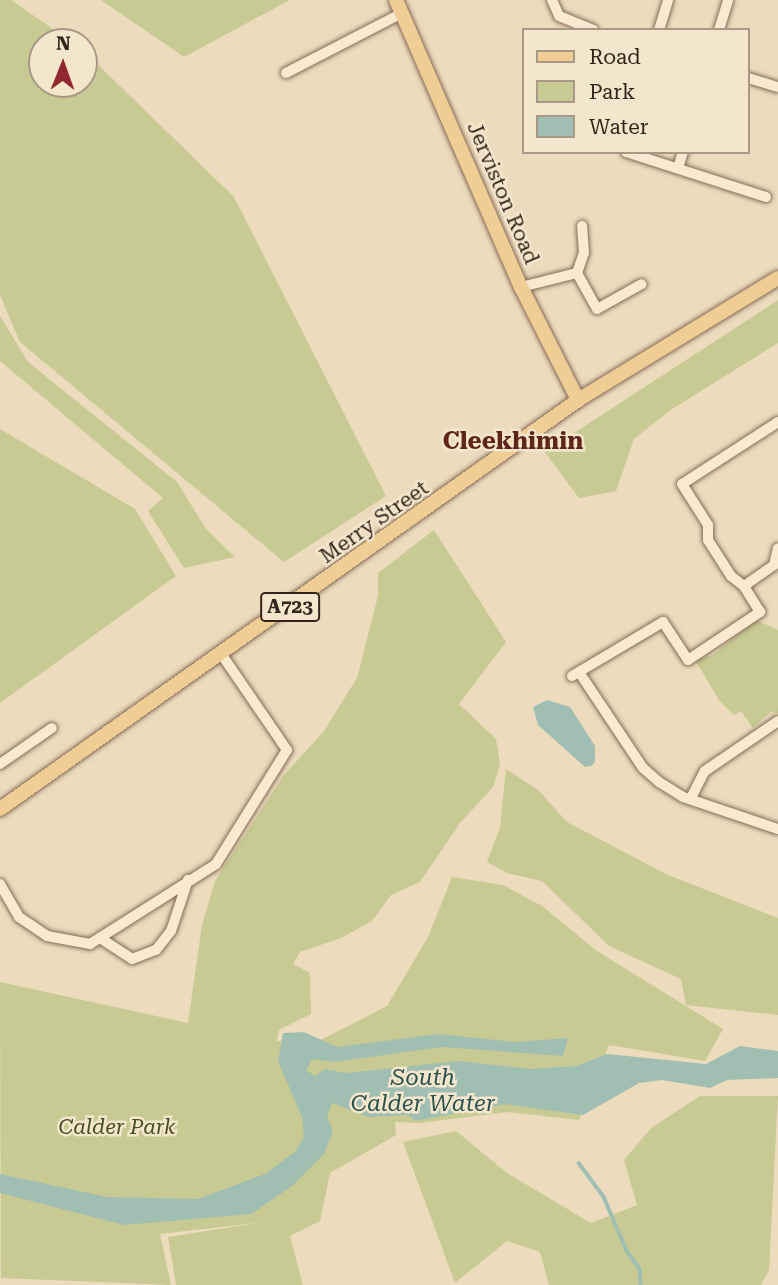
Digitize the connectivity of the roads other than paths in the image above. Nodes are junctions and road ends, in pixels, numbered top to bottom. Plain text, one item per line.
1 (552, 0) edge
2 (668, 0) edge
3 (728, 0) edge
4 (399, 7) edge
5 (588, 28) edge
6 (660, 28) edge
7 (720, 28) edge
8 (286, 74) dead end
9 (750, 79) edge
10 (778, 87) edge
11 (632, 154) edge
12 (682, 154) edge
13 (678, 168) junction
14 (766, 197) dead end
15 (582, 226) dead end
16 (577, 272) junction
17 (778, 278) edge
18 (642, 284) dead end
19 (521, 287) junction
20 (578, 400) junction
21 (778, 422) edge
22 (778, 548) edge
23 (744, 586) junction
24 (222, 655) junction
25 (778, 721) edge
26 (52, 728) dead end
27 (0, 764) edge
28 (692, 796) junction
29 (1, 806) edge
30 (778, 829) edge
31 (188, 880) junction
32 (0, 884) edge
33 (100, 938) junction

1 - 5 street
2 - 6 street
3 - 7 street
4 - 8 street
4 - 19 main road, Jerviston Road
9 - 10 street
11 - 13 street
12 - 13 street
13 - 14 street
15 - 16 street
16 - 18 street
16 - 19 street
17 - 20 main road, Merry Street / A723
19 - 20 main road, Jerviston Road
20 - 24 main road, Merry Street / A723
21 - 23 street
22 - 23 street
23 - 28 street
24 - 29 main road, Merry Street / A723
24 - 31 street
25 - 28 street
26 - 27 street
28 - 30 street
31 - 33 street
31 - 33 street
32 - 33 street

